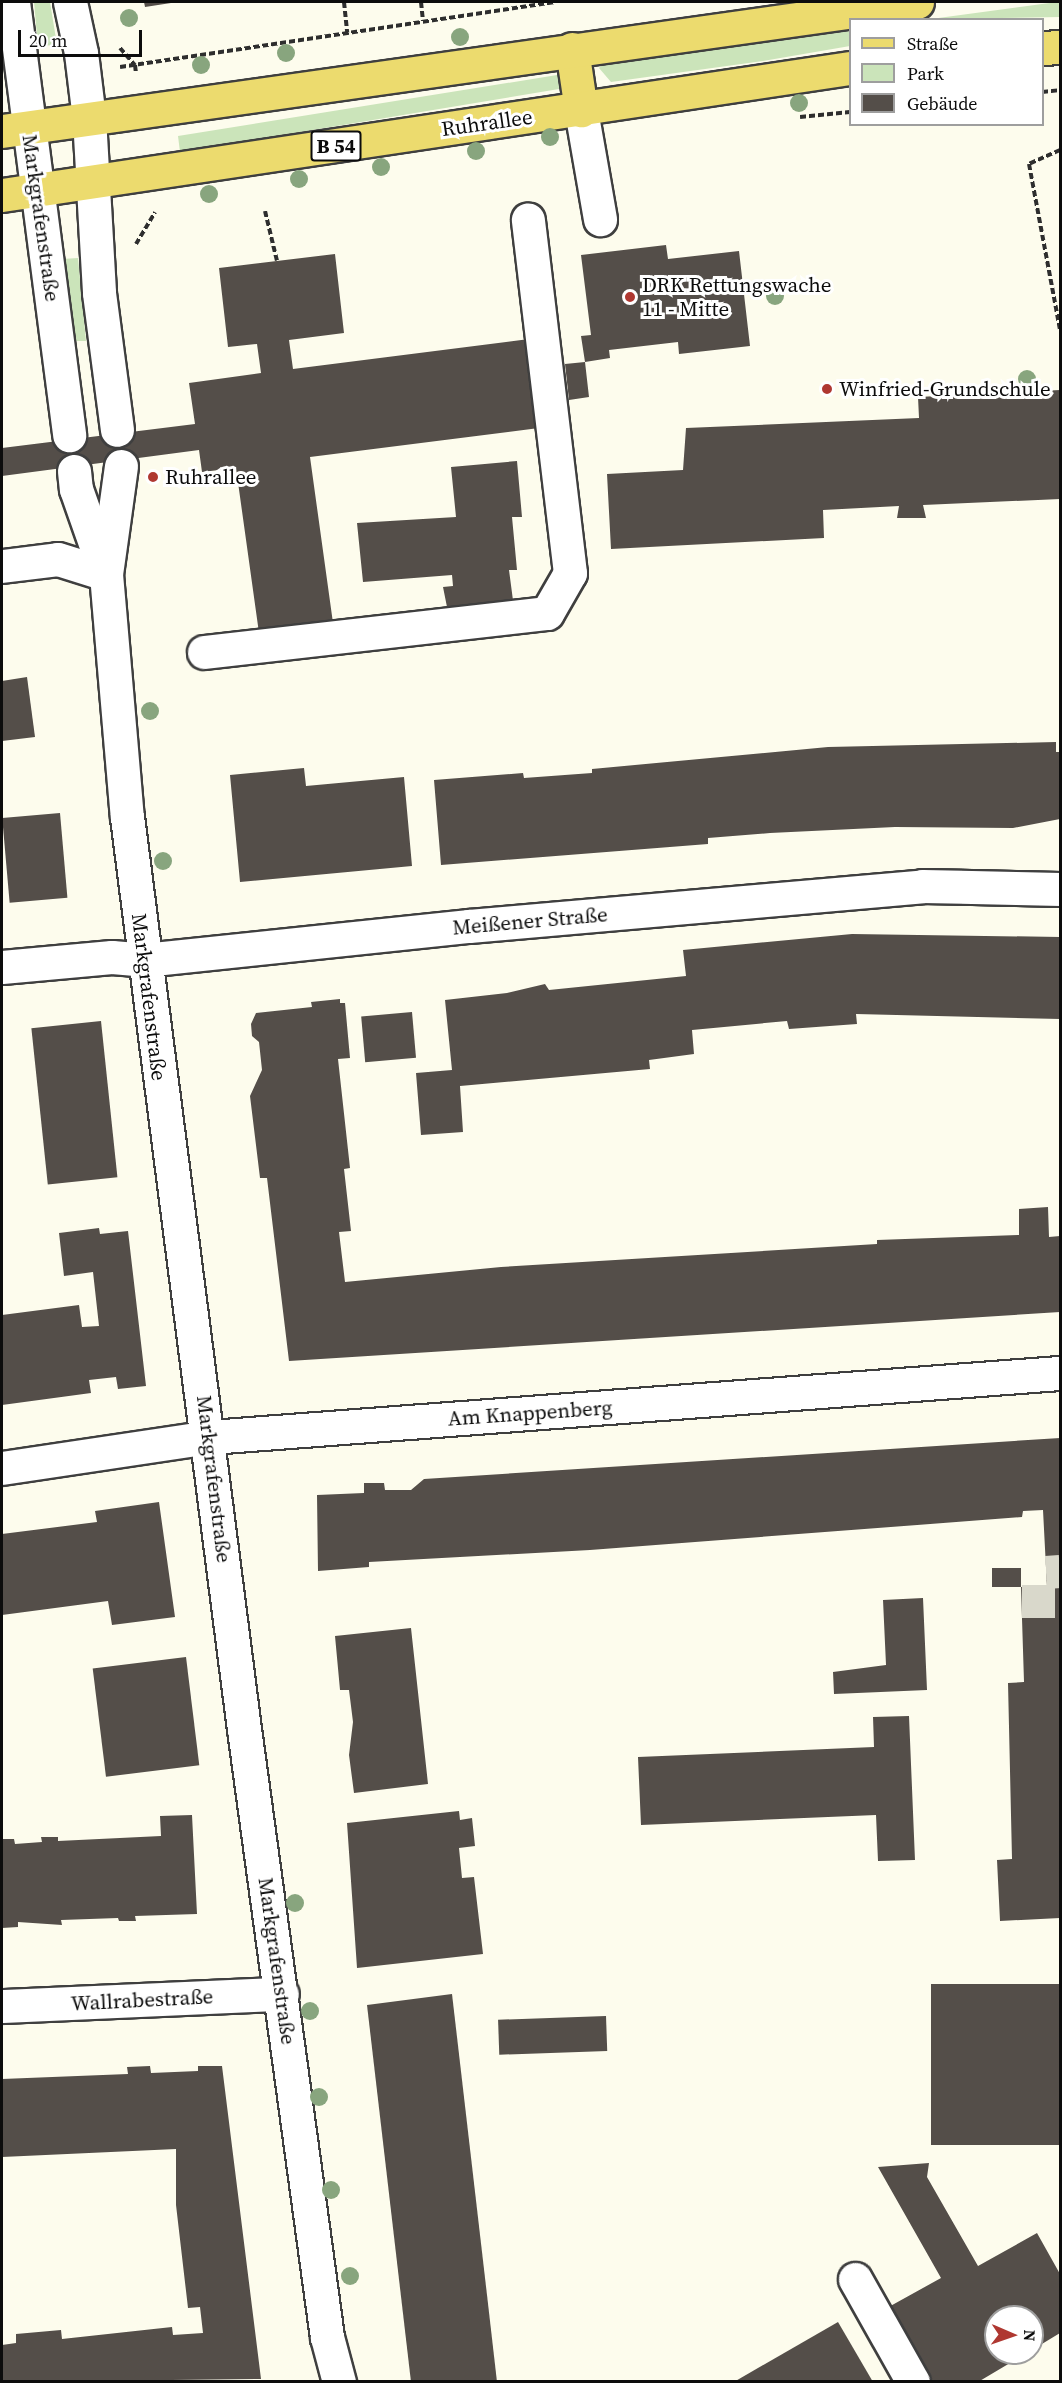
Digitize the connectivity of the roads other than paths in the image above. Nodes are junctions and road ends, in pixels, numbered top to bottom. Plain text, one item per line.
1 (13, 2) edge
2 (70, 2) edge
3 (917, 2) edge
4 (1060, 47) edge
5 (1044, 48) edge
6 (572, 49) junction
7 (849, 68) edge
8 (581, 110) junction
9 (89, 118) junction
10 (15, 129) edge
11 (92, 183) junction
12 (38, 190) junction
13 (2, 195) edge
14 (528, 219) dead end
15 (600, 219) dead end
16 (117, 430) dead end
17 (69, 435) dead end
18 (121, 466) dead end
19 (74, 471) dead end
20 (2, 566) edge
21 (106, 574) junction
22 (204, 652) dead end
23 (1060, 889) edge
24 (144, 960) junction
25 (2, 967) edge
26 (1060, 1373) edge
27 (210, 1437) junction
28 (2, 1467) edge
29 (282, 1994) junction
30 (2, 2006) edge
31 (855, 2279) dead end
32 (852, 2314) dead end
33 (339, 2382) edge
34 (891, 2382) edge
35 (913, 2382) edge

1 - 10 street, Markgrafenstraße
2 - 9 street
3 - 6 main road
4 - 5 main road
6 - 8 main road
6 - 9 main road
7 - 8 main road, Ruhrallee / B 54
8 - 11 main road, Ruhrallee / B 54
8 - 15 street
9 - 10 main road
9 - 11 street
10 - 12 street, Markgrafenstraße
11 - 12 main road, Ruhrallee / B 54
11 - 16 street
12 - 13 main road, Ruhrallee / B 54
12 - 17 street, Markgrafenstraße
14 - 22 street
18 - 21 street, Markgrafenstraße
19 - 21 street, Markgrafenstraße
20 - 21 street
21 - 24 street, Markgrafenstraße
23 - 24 street, Meißener Straße
24 - 25 street, Meißener Straße
24 - 27 street, Markgrafenstraße
26 - 27 street, Am Knappenberg
27 - 28 street, Am Knappenberg
27 - 29 street, Markgrafenstraße
29 - 30 street, Wallrabestraße
29 - 33 street, Markgrafenstraße
31 - 35 street
32 - 34 street

